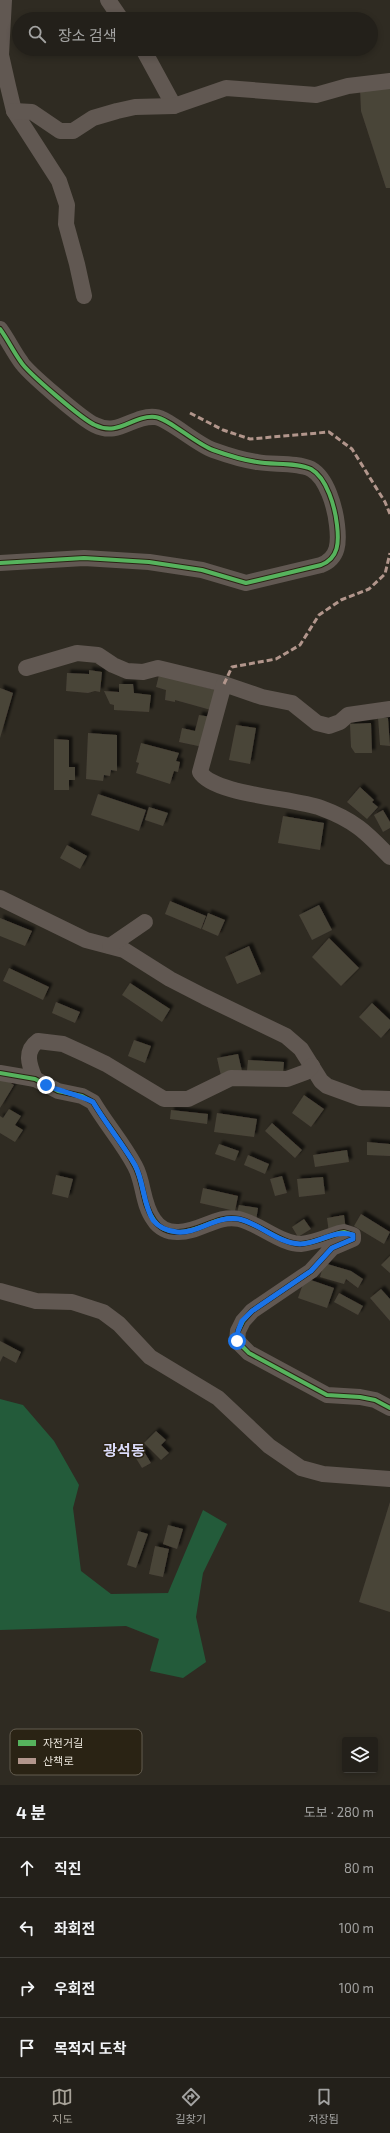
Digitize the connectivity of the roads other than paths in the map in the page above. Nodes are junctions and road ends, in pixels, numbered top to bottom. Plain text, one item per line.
1 (4, 0) edge
2 (108, 0) edge
3 (116, 12) edge
4 (147, 56) edge
5 (390, 81) edge
6 (174, 106) junction
7 (14, 111) junction
8 (84, 296) dead end
9 (0, 329) edge
10 (0, 563) edge
11 (26, 668) dead end
12 (224, 684) junction
13 (390, 709) edge
14 (390, 857) edge
15 (0, 898) edge
16 (144, 922) dead end
17 (110, 946) junction
18 (312, 1066) junction
19 (0, 1073) edge
20 (35, 1078) junction
21 (390, 1099) edge
22 (0, 1291) edge
23 (390, 1408) edge
24 (390, 1479) edge

1 - 7 street
2 - 3 street
4 - 6 street
5 - 6 street
6 - 7 street
7 - 8 street
9 - 10 street
11 - 12 street
12 - 13 street
12 - 14 street
15 - 17 street
16 - 17 street
17 - 18 street
18 - 20 street
18 - 21 street
19 - 20 street
20 - 23 street
22 - 24 street

